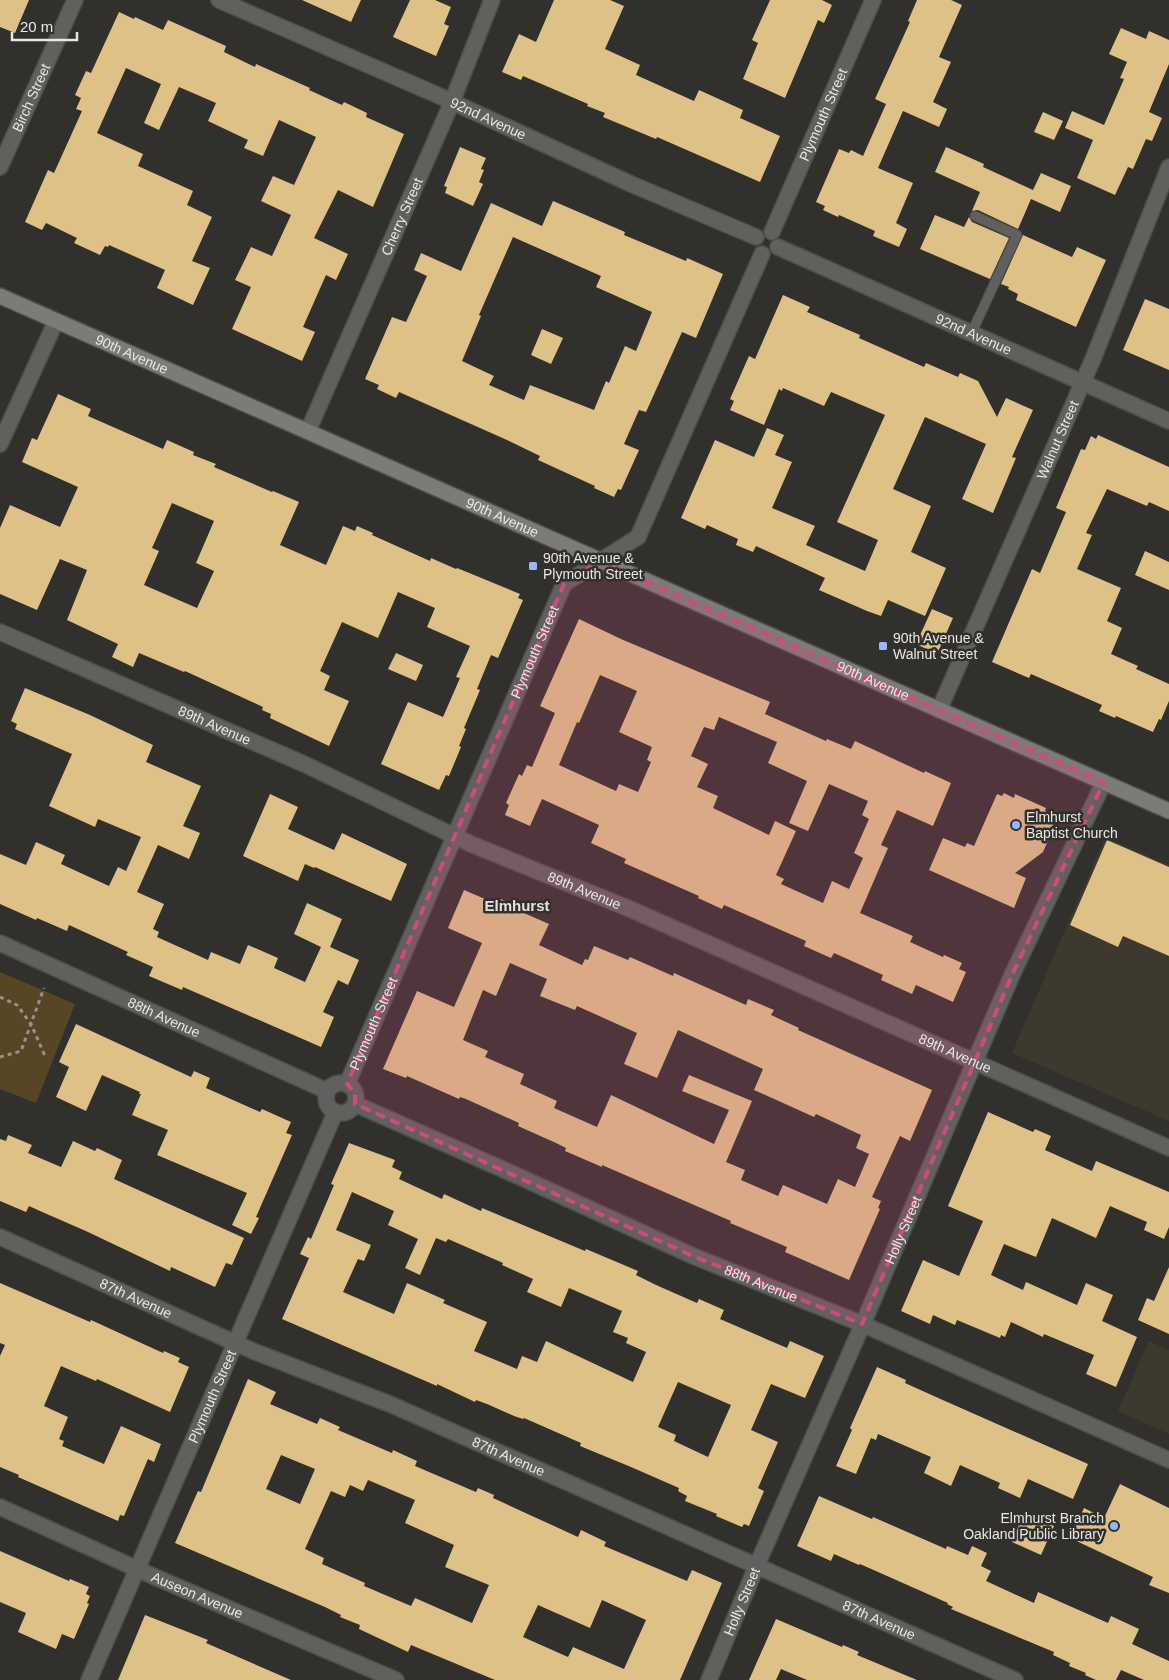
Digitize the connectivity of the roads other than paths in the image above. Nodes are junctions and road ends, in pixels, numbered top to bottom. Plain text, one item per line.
1 (75, 0) edge
2 (219, 0) edge
3 (492, 0) edge
4 (873, 0) edge
5 (452, 102) junction
6 (0, 167) edge
7 (1169, 167) edge
8 (975, 216) dead end
9 (772, 232) junction
10 (756, 237) junction
11 (778, 247) junction
12 (762, 254) junction
13 (0, 296) edge
14 (56, 321) junction
15 (971, 334) junction
16 (1083, 382) junction
17 (1169, 421) edge
18 (308, 431) junction
19 (0, 444) edge
20 (600, 561) junction
21 (0, 632) edge
22 (939, 710) junction
23 (1104, 782) junction
24 (1169, 811) edge
25 (455, 836) junction
26 (0, 943) edge
27 (975, 1060) junction
28 (347, 1084) junction
29 (327, 1091) junction
30 (355, 1104) junction
31 (336, 1113) junction
32 (1169, 1148) edge
33 (0, 1237) edge
34 (862, 1324) junction
35 (235, 1342) junction
36 (1169, 1460) edge
37 (0, 1507) edge
38 (757, 1565) junction
39 (136, 1569) junction
40 (89, 1680) edge
41 (396, 1680) edge
42 (710, 1680) edge
43 (1015, 1680) edge

1 - 6 street, Birch Street
2 - 5 street, 92nd Avenue
3 - 5 street, Cherry Street
4 - 9 street, Plymouth Street
5 - 10 street, 92nd Avenue
5 - 18 street, Cherry Street
7 - 16 street, Walnut Street
8 - 15 lane
9 - 10 street
9 - 11 street
10 - 12 street
11 - 12 street
11 - 15 street, 92nd Avenue
12 - 20 street, Plymouth Street
13 - 14 street, 90th Avenue
14 - 18 street, 90th Avenue
14 - 19 street
15 - 16 street, 92nd Avenue
16 - 17 street, 92nd Avenue
16 - 22 street, Walnut Street
18 - 20 street, 90th Avenue
20 - 22 street, 90th Avenue
20 - 25 street, Plymouth Street
21 - 25 street, 89th Avenue
22 - 23 street, 90th Avenue
23 - 24 street, 90th Avenue
23 - 27 street, Holly Street
25 - 27 street, 89th Avenue
25 - 28 street, Plymouth Street
26 - 29 street, 88th Avenue
27 - 32 street, 89th Avenue
27 - 34 street, Holly Street
28 - 29 street
28 - 30 street
29 - 31 street
30 - 31 street
30 - 34 street, 88th Avenue
31 - 35 street, Plymouth Street
33 - 35 street, 87th Avenue
34 - 36 street, 88th Avenue
34 - 38 street, Holly Street
35 - 38 street, 87th Avenue
35 - 39 street, Plymouth Street
37 - 39 street, Auseon Avenue
38 - 42 street, Holly Street
38 - 43 street, 87th Avenue
39 - 40 street, Plymouth Street
39 - 41 street, Auseon Avenue

